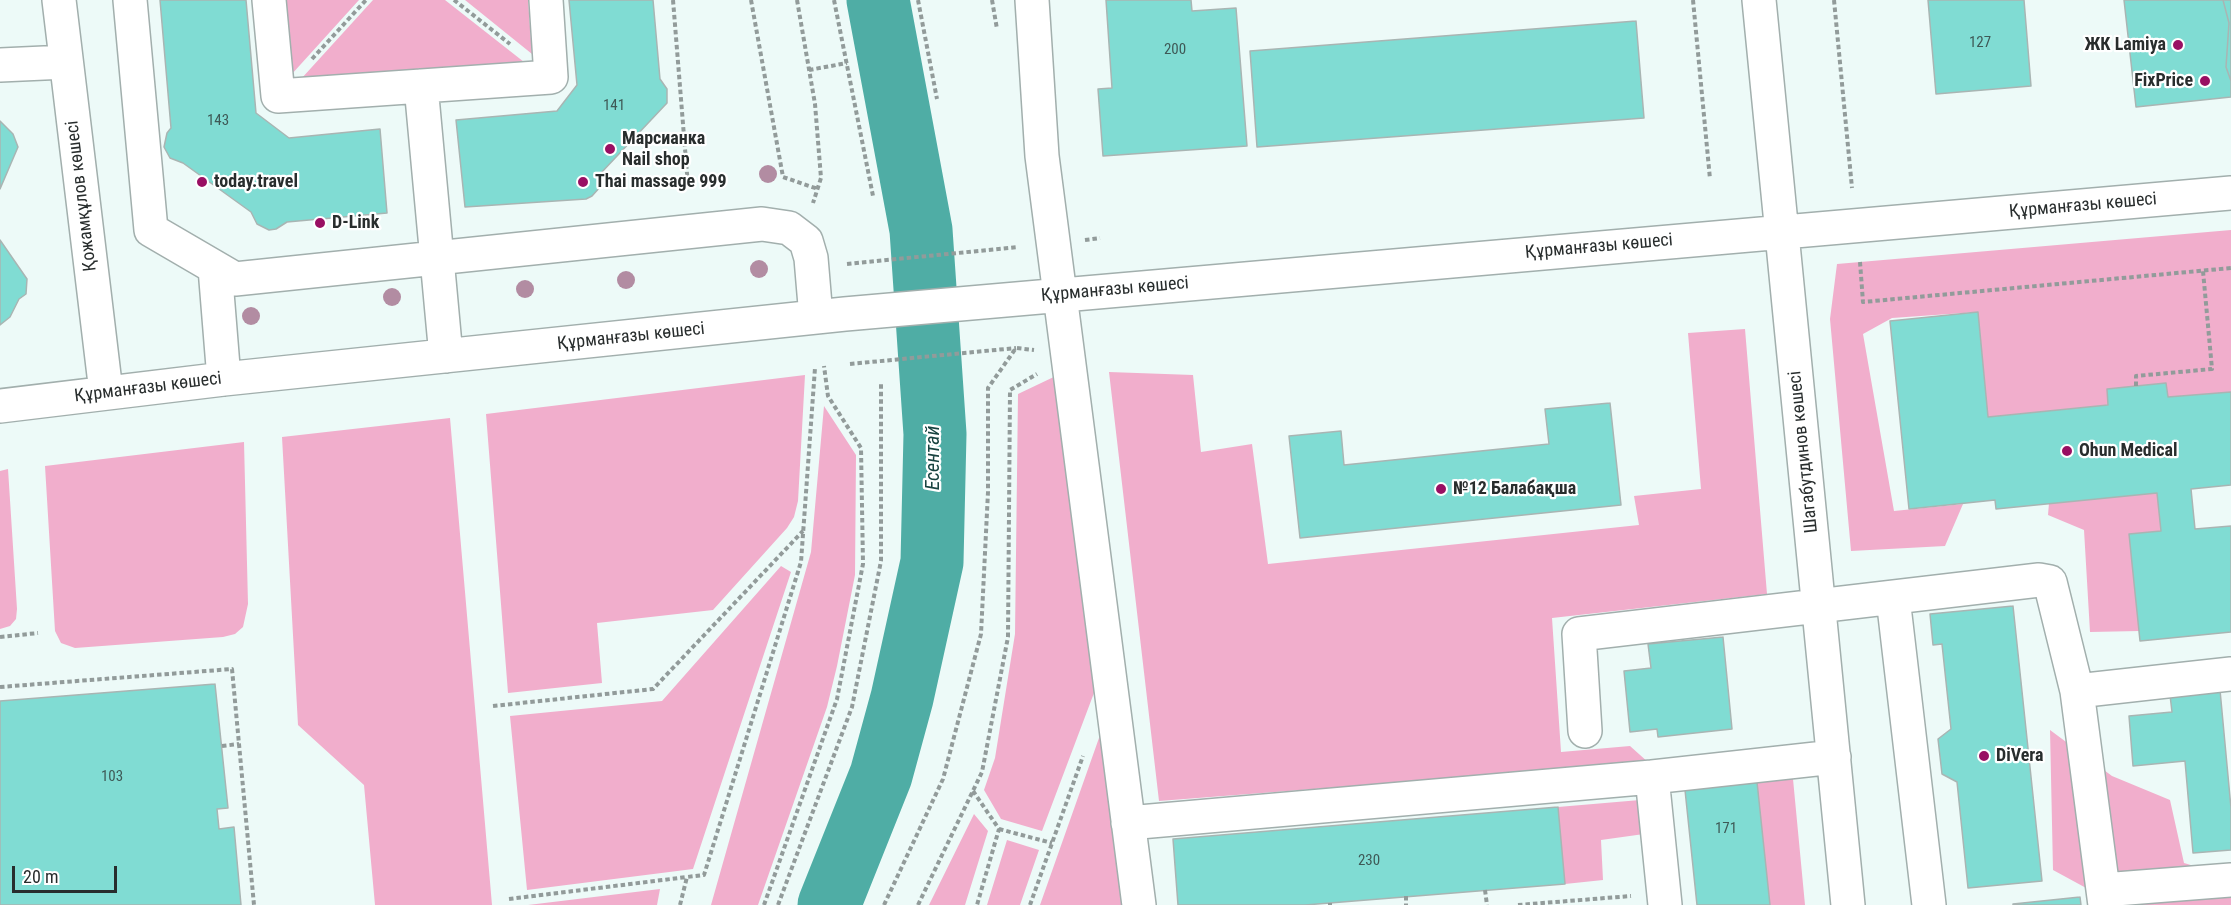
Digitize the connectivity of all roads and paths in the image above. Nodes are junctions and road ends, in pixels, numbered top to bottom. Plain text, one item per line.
1 (59, 0) edge
2 (130, 0) edge
3 (269, 0) edge
4 (366, 0) edge
5 (454, 0) edge
6 (546, 0) edge
7 (673, 0) edge
8 (751, 0) edge
9 (797, 0) edge
10 (834, 0) edge
11 (918, 0) edge
12 (1032, 0) edge
13 (1693, 0) edge
14 (1760, 0) edge
15 (1834, 0) edge
16 (66, 62) junction
17 (847, 63) junction
18 (0, 65) edge
19 (809, 70) junction
20 (551, 77) junction
21 (421, 86) junction
22 (278, 96) junction
23 (937, 99) dead end
24 (1710, 179) dead end
25 (688, 186) dead end
26 (1852, 188) dead end
27 (818, 189) junction
28 (2231, 193) edge
29 (873, 196) dead end
30 (813, 205) dead end
31 (1783, 231) junction
32 (982, 251) dead end
33 (437, 258) junction
34 (1860, 262) dead end
35 (841, 265) dead end
36 (215, 268) junction
37 (2231, 268) edge
38 (2203, 271) junction
39 (1060, 294) junction
40 (816, 317) junction
41 (1016, 348) junction
42 (1068, 355) junction
43 (446, 356) junction
44 (850, 364) dead end
45 (824, 366) dead end
46 (815, 368) dead end
47 (224, 379) junction
48 (881, 382) dead end
49 (2136, 386) dead end
50 (106, 392) junction
51 (0, 406) edge
52 (803, 531) junction
53 (1893, 597) junction
54 (1819, 606) junction
55 (38, 633) dead end
56 (0, 637) edge
57 (2231, 674) edge
58 (0, 687) edge
59 (2077, 691) junction
60 (493, 706) dead end
61 (1585, 731) dead end
62 (239, 744) junction
63 (1087, 745) dead end
64 (222, 746) dead end
65 (1834, 757) junction
66 (1652, 777) junction
67 (974, 791) junction
68 (1128, 823) junction
69 (999, 829) junction
70 (1052, 843) junction
71 (687, 877) junction
72 (2231, 880) edge
73 (1485, 890) dead end
74 (1406, 896) dead end
75 (2104, 897) edge
76 (509, 899) dead end
77 (1664, 899) edge
78 (254, 905) edge
79 (680, 905) edge
80 (764, 905) edge
81 (778, 905) edge
82 (884, 905) edge
83 (918, 905) edge
84 (978, 905) edge
85 (1030, 905) edge
86 (1139, 905) edge
87 (1406, 905) edge
88 (1487, 905) edge
89 (1518, 905) edge
90 (1848, 905) edge
91 (1929, 905) edge

1 - 16 street, Қожамқұлов көшесі
2 - 36 street
3 - 22 street
4 - 22 path
5 - 20 path
6 - 20 street
7 - 25 path
8 - 27 path
9 - 19 path
10 - 17 path
11 - 23 path
12 - 39 street
13 - 24 path
14 - 31 street, Шагабутдинов көшесі
15 - 26 path
16 - 18 street
16 - 50 street, Қожамқұлов көшесі
17 - 19 path
17 - 29 path
19 - 27 path
20 - 21 street
21 - 22 street
21 - 33 street
27 - 30 path
28 - 31 street, Құрманғазы көшесі
31 - 39 street, Құрманғазы көшесі
31 - 54 street, Шагабутдинов көшесі
32 - 35 path
33 - 36 street
33 - 40 street
33 - 43 street
34 - 38 path
36 - 47 street
37 - 38 path
38 - 49 path
39 - 40 street, Құрманғазы көшесі
39 - 42 street
40 - 43 street, Құрманғазы көшесі
41 - 42 path
41 - 44 path
41 - 82 path
42 - 67 path
42 - 68 street
43 - 47 street, Құрманғазы көшесі
45 - 80 path
46 - 52 path
47 - 50 street, Құрманғазы көшесі
48 - 81 path
50 - 51 street, Құрманғазы көшесі
52 - 60 path
52 - 71 path
53 - 54 street
53 - 59 street
53 - 91 street
54 - 61 street
54 - 65 street, Шагабутдинов көшесі
55 - 56 path
57 - 59 street
58 - 62 path
59 - 75 street
62 - 64 path
62 - 78 path
63 - 70 path
65 - 66 street
65 - 90 street, Шагабутдинов көшесі
66 - 68 street
66 - 77 street
67 - 69 path
67 - 83 path
68 - 86 street
69 - 70 path
69 - 84 path
70 - 85 path
71 - 76 path
71 - 79 path
72 - 75 street
73 - 88 path
74 - 87 path
77 - 89 path

